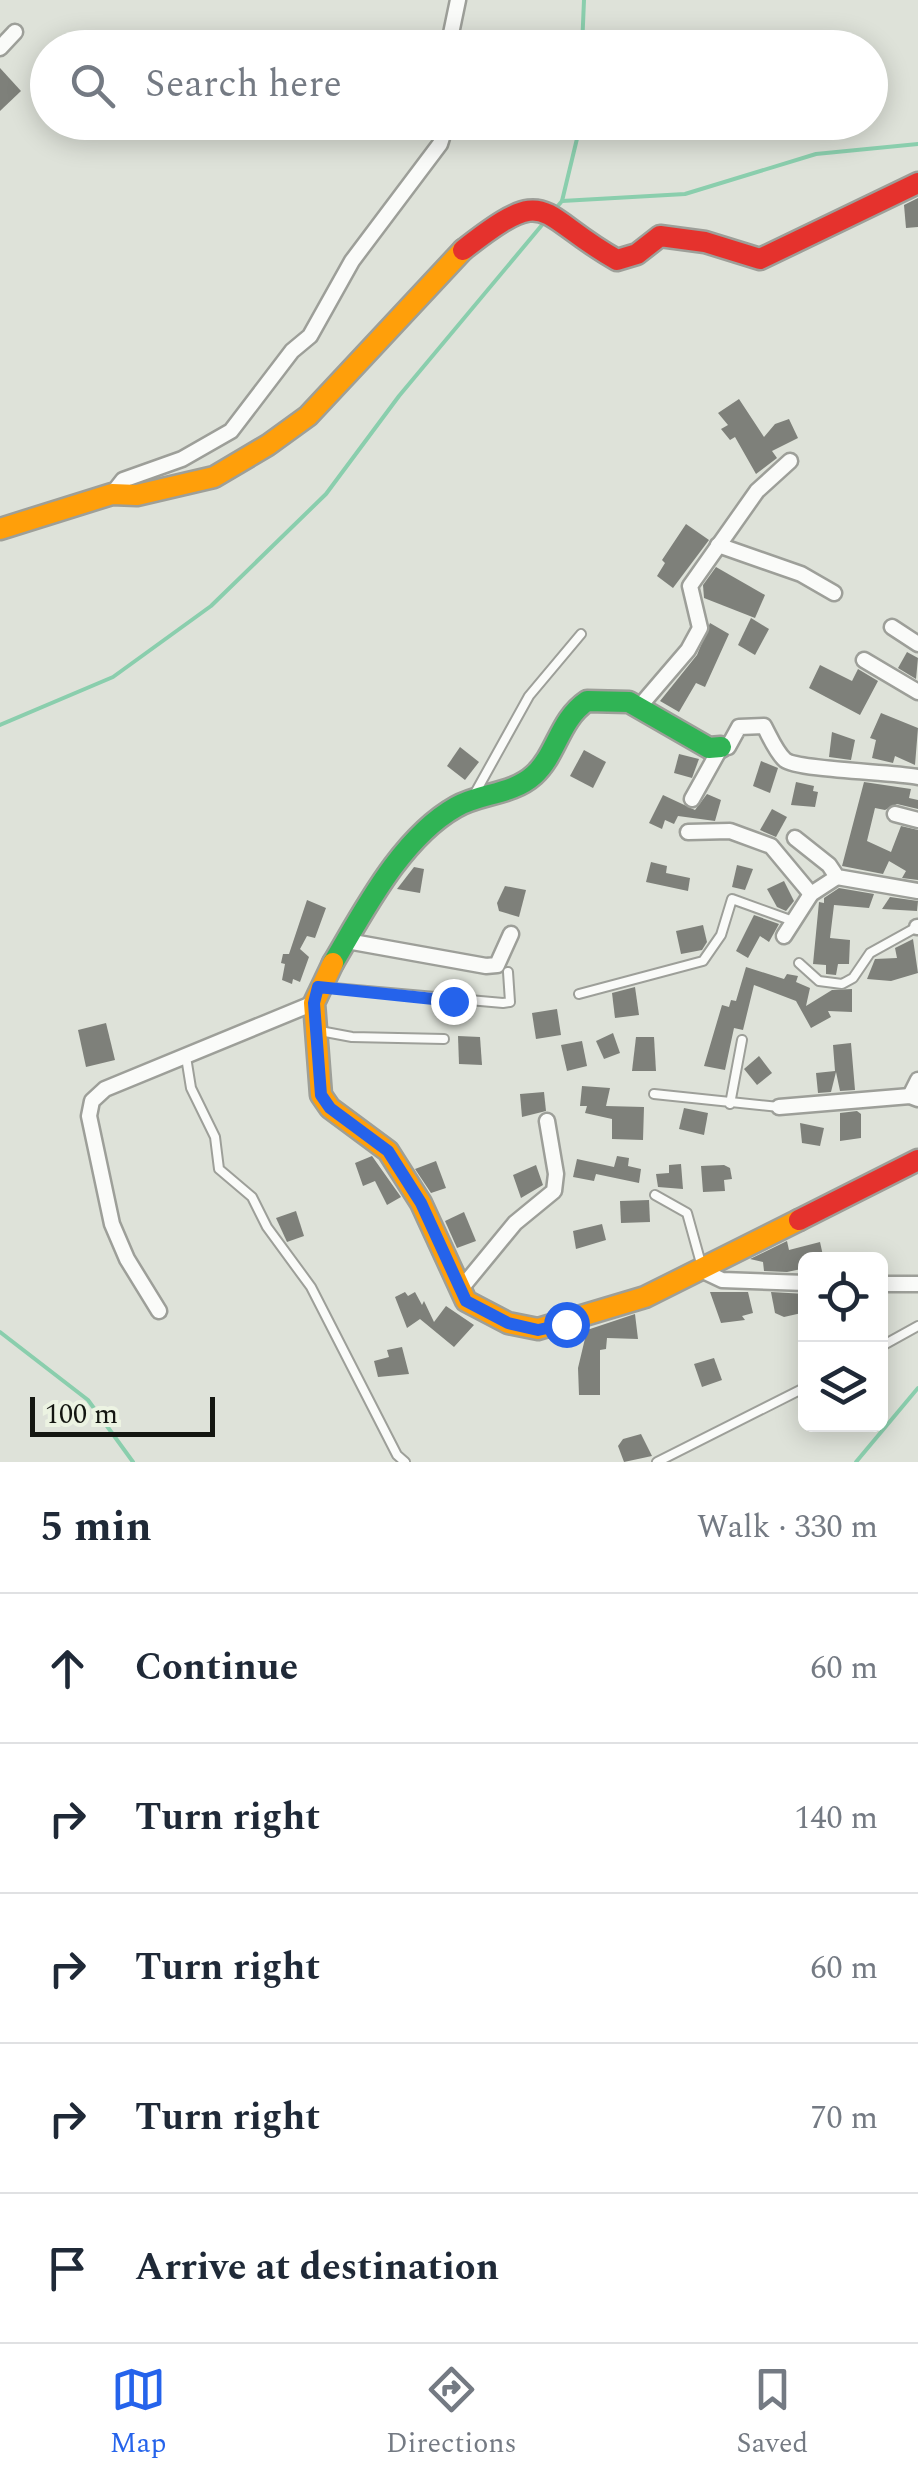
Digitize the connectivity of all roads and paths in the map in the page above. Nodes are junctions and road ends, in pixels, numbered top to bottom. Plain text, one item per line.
1 (458, 0) edge
2 (452, 30) edge
3 (15, 32) dead end
4 (0, 48) edge
5 (441, 140) edge
6 (918, 183) edge
7 (790, 461) dead end
8 (112, 494) junction
9 (0, 529) edge
10 (718, 545) junction
11 (834, 593) dead end
12 (892, 626) dead end
13 (581, 634) dead end
14 (918, 644) edge
15 (864, 660) dead end
16 (918, 692) edge
17 (640, 706) junction
18 (721, 747) junction
19 (918, 777) edge
20 (472, 799) junction
21 (692, 799) dead end
22 (895, 814) dead end
23 (918, 820) edge
24 (688, 832) dead end
25 (794, 838) dead end
26 (837, 877) junction
27 (918, 891) edge
28 (811, 894) junction
29 (793, 920) junction
30 (918, 927) edge
31 (512, 934) dead end
32 (784, 936) dead end
33 (346, 941) junction
34 (799, 964) dead end
35 (508, 972) dead end
36 (580, 994) dead end
37 (316, 995) junction
38 (316, 1030) junction
39 (444, 1039) dead end
40 (742, 1040) dead end
41 (186, 1058) junction
42 (918, 1080) edge
43 (654, 1094) dead end
44 (914, 1098) edge
45 (730, 1104) junction
46 (779, 1107) joint
47 (546, 1121) dead end
48 (918, 1160) edge
49 (656, 1195) dead end
50 (704, 1271) junction
51 (798, 1283) edge
52 (888, 1284) edge
53 (918, 1284) edge
54 (459, 1291) junction
55 (159, 1311) dead end
56 (918, 1326) edge
57 (888, 1343) edge
58 (798, 1391) edge
59 (405, 1462) edge
60 (657, 1462) edge

1 - 2 street
3 - 4 street
5 - 8 street
6 - 8 street
7 - 10 street
8 - 9 street
10 - 11 street
10 - 17 street
12 - 14 street
13 - 20 lane
15 - 16 street
17 - 18 street
17 - 20 street
18 - 19 street
18 - 21 street
20 - 33 street
22 - 23 street
24 - 28 street
25 - 26 street
26 - 27 street
26 - 28 street
28 - 29 street
29 - 32 street
29 - 36 lane
30 - 34 lane
31 - 33 street
33 - 37 street
35 - 37 lane
37 - 38 street
37 - 41 street
38 - 39 lane
38 - 54 street
40 - 45 lane
41 - 55 street
41 - 59 lane
42 - 44 street
43 - 45 lane
44 - 46 street
45 - 46 lane
47 - 54 street
48 - 50 street
49 - 50 lane
50 - 51 street
50 - 54 street
52 - 53 street
56 - 57 lane
58 - 60 lane

